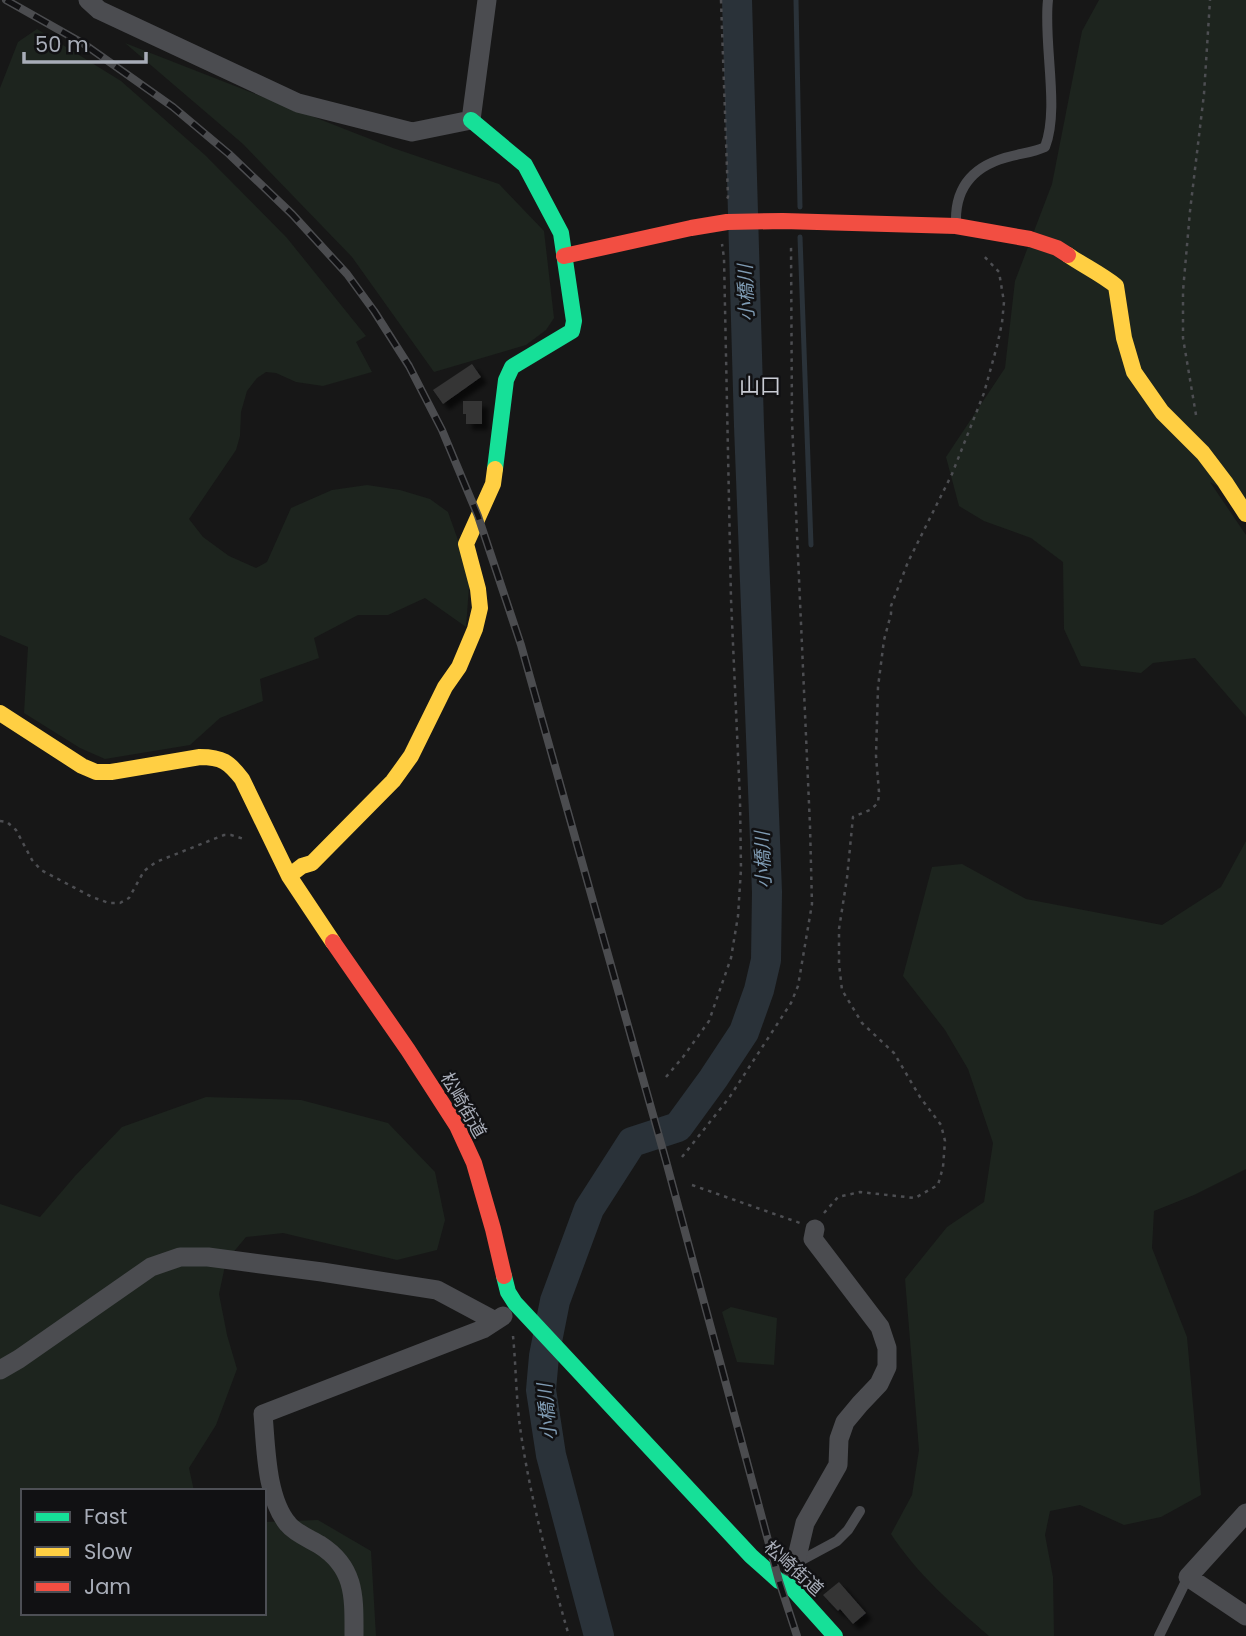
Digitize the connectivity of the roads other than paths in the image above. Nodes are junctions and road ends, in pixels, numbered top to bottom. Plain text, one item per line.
1 (88, 0) edge
2 (487, 0) edge
3 (1048, 0) edge
4 (471, 120) junction
5 (956, 226) junction
6 (564, 256) junction
7 (1246, 514) edge
8 (0, 713) edge
9 (289, 876) junction
10 (815, 1229) road end
11 (510, 1312) junction
12 (0, 1370) edge
13 (860, 1511) dead end
14 (1246, 1513) edge
15 (794, 1564) junction
16 (1188, 1577) junction
17 (790, 1586) junction
18 (1246, 1616) edge
19 (355, 1636) edge
20 (835, 1636) edge
21 (1159, 1636) edge

1 - 4 street
2 - 4 street
3 - 5 lane
4 - 6 street
5 - 6 street
5 - 7 street
6 - 9 street
8 - 9 street, 松崎街道
9 - 11 street, 松崎街道
10 - 15 street
11 - 12 street
11 - 17 street, 松崎街道
11 - 19 street
13 - 15 lane
14 - 16 street
15 - 17 street
16 - 18 street
16 - 21 lane
17 - 20 street, 松崎街道

